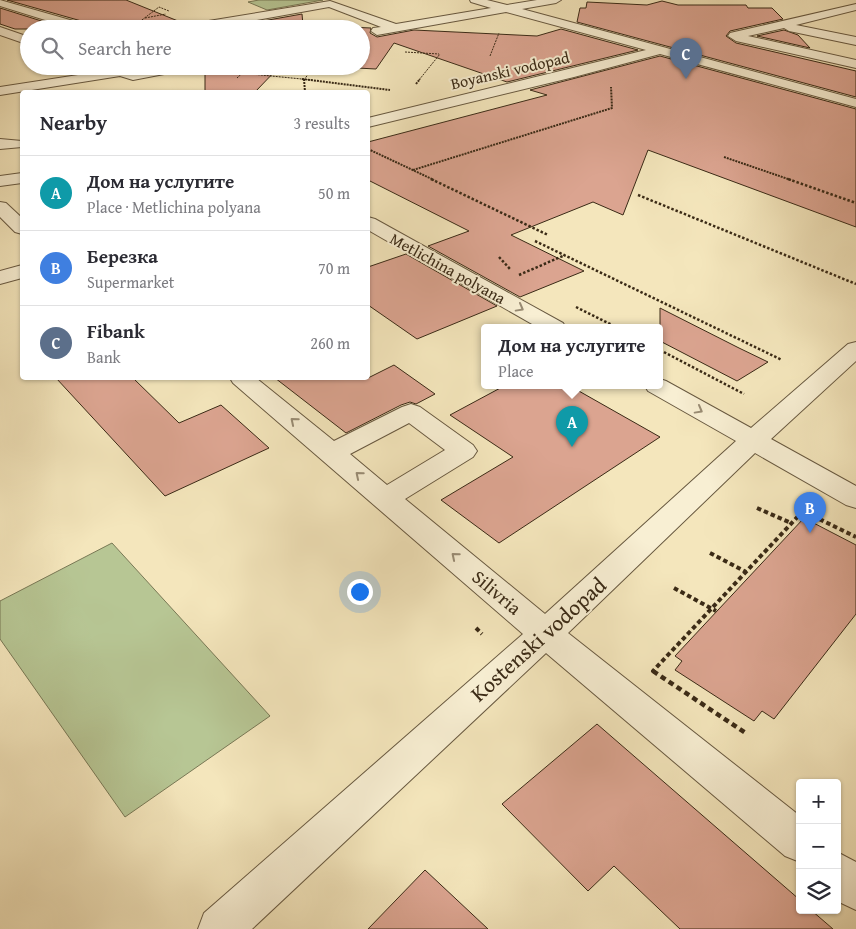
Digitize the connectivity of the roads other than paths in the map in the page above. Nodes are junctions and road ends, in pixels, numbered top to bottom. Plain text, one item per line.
1 (475, 0) edge
2 (556, 0) edge
3 (0, 2) edge
4 (856, 7) edge
5 (503, 8) junction
6 (58, 20) edge
7 (237, 20) edge
8 (781, 25) junction
9 (395, 28) junction
10 (0, 31) edge
11 (370, 32) edge
12 (20, 38) edge
13 (856, 41) edge
14 (660, 50) junction
15 (856, 64) edge
16 (120, 75) edge
17 (0, 91) edge
18 (856, 104) edge
19 (370, 122) edge
20 (0, 144) edge
21 (17, 144) dead end
22 (20, 178) edge
23 (0, 181) edge
24 (0, 207) edge
25 (370, 224) edge
26 (20, 226) edge
27 (20, 272) edge
28 (0, 278) edge
29 (548, 324) edge
30 (856, 349) edge
31 (244, 380) edge
32 (662, 389) edge
33 (753, 440) junction
34 (332, 453) junction
35 (386, 498) junction
36 (856, 498) edge
37 (546, 632) junction
38 (796, 839) edge
39 (841, 876) edge
40 (856, 889) edge
41 (220, 929) edge

1 - 5 street
2 - 5 street
3 - 6 street
4 - 8 street
5 - 9 street
5 - 14 street
7 - 9 street
8 - 13 street
8 - 15 street
9 - 11 street
10 - 12 street
14 - 18 street
14 - 19 street, Boyanski vodopad
16 - 17 street
20 - 21 street
22 - 23 street
24 - 26 street
25 -> 29 street, Metlichina polyana
27 - 28 street
30 - 33 street, Kostenski vodopad
34 -> 31 street, Silivria
32 -> 33 street
33 - 36 street
33 - 37 street, Kostenski vodopad
35 -> 34 street, Silivria
34 - 35 street
37 -> 35 street, Silivria
37 - 38 street, Silivria
37 - 41 street, Kostenski vodopad
39 - 40 street

